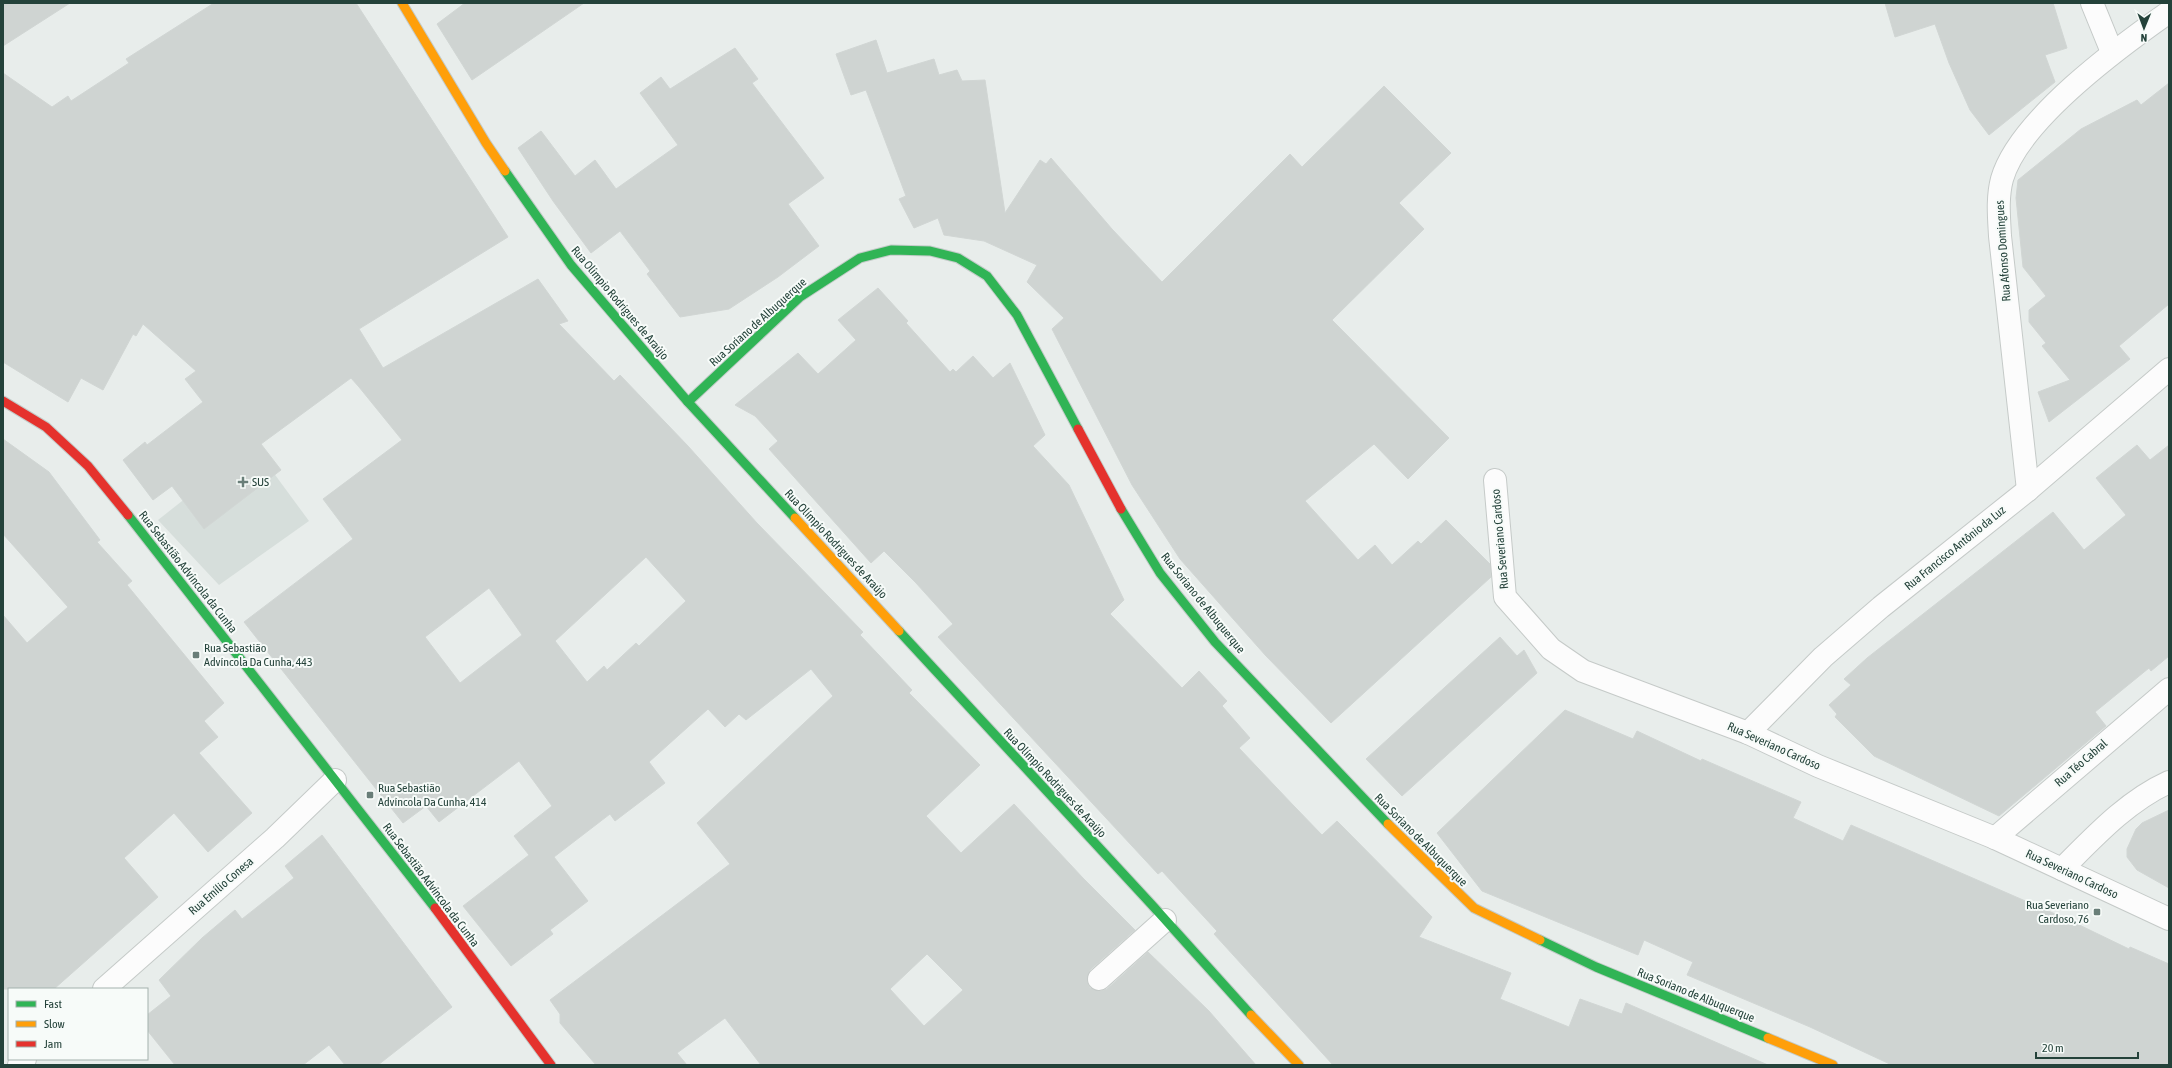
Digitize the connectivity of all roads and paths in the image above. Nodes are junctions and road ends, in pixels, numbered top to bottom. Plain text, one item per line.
1 (402, 3) edge
2 (2092, 3) edge
3 (2169, 12) edge
4 (2112, 52) junction
5 (2169, 369) edge
6 (3, 401) edge
7 (688, 402) junction
8 (1495, 480) dead end
9 (2028, 490) junction
10 (2169, 689) edge
11 (1748, 733) junction
12 (335, 780) junction
13 (2169, 782) edge
14 (1995, 838) junction
15 (2062, 869) junction
16 (2169, 919) edge
17 (1165, 920) junction
18 (1099, 979) dead end
19 (105, 988) edge
20 (551, 1065) edge
21 (1299, 1065) edge
22 (1833, 1065) edge

1 - 7 street, Rua Olímpio Rodrigues de Araújo
2 - 4 street
3 - 4 street, Rua Afonso Domingues
4 - 9 street, Rua Afonso Domingues
5 - 9 street, Rua Francisco Antônio da Luz
6 - 12 street, Rua Sebastião Advíncola da Cunha
7 - 17 street, Rua Olímpio Rodrigues de Araújo
7 - 22 street, Rua Soriano de Albuquerque
8 - 11 street, Rua Severiano Cardoso
9 - 11 street, Rua Francisco Antônio da Luz
10 - 14 street, Rua Téo Cabral
11 - 14 street, Rua Severiano Cardoso
12 - 19 street, Rua Emílio Conesa
12 - 20 street, Rua Sebastião Advíncola da Cunha
13 - 15 street
14 - 15 street, Rua Severiano Cardoso
15 - 16 street, Rua Severiano Cardoso
17 - 18 street
17 - 21 street, Rua Olímpio Rodrigues de Araújo

